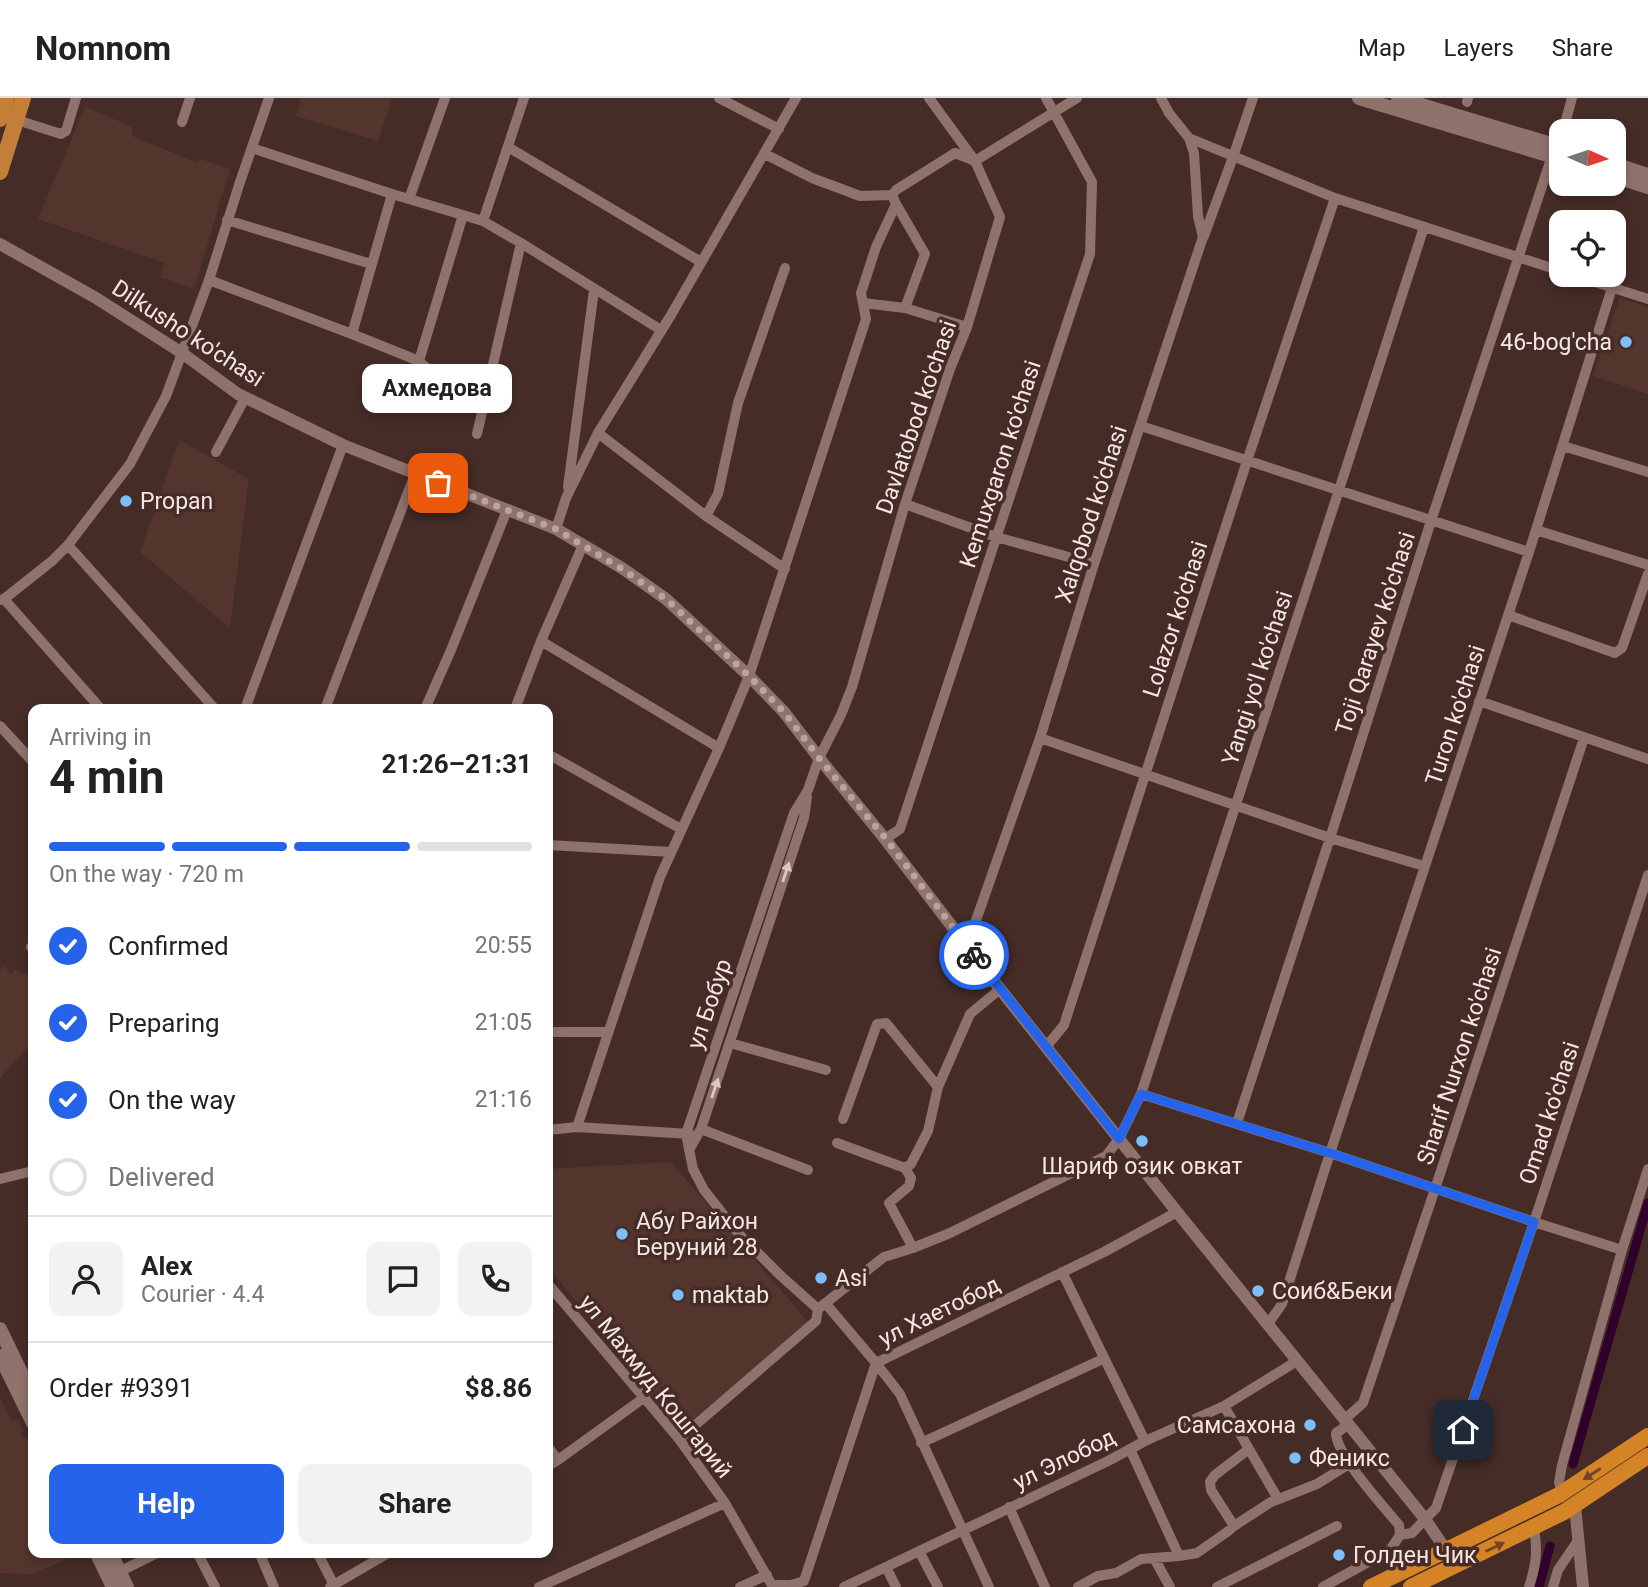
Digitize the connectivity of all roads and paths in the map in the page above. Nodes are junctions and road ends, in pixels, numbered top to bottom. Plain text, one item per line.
1 (6, 98) edge
2 (23, 98) edge
3 (76, 98) edge
4 (190, 98) edge
5 (269, 98) edge
6 (444, 98) edge
7 (524, 98) edge
8 (719, 98) edge
9 (796, 98) edge
10 (929, 98) edge
11 (1046, 98) edge
12 (1077, 98) edge
13 (1161, 98) edge
14 (1252, 98) edge
15 (1359, 98) edge
16 (1398, 98) edge
17 (1572, 98) edge
18 (1054, 111) junction
19 (8, 119) edge
20 (1566, 119) edge
21 (182, 122) dead end
22 (779, 129) junction
23 (1189, 138) junction
24 (508, 147) junction
25 (252, 148) junction
26 (1549, 151) edge
27 (1549, 151) edge
28 (765, 154) junction
29 (1233, 157) junction
30 (975, 161) junction
31 (1626, 168) edge
32 (0, 172) edge
33 (1648, 175) edge
34 (1549, 177) edge
35 (1626, 180) edge
36 (1648, 187) edge
37 (392, 194) junction
38 (1335, 198) junction
39 (409, 199) junction
40 (894, 200) junction
41 (463, 215) junction
42 (227, 220) junction
43 (483, 221) junction
44 (1423, 227) junction
45 (1203, 237) junction
46 (521, 243) junction
47 (0, 244) edge
48 (1518, 256) junction
49 (701, 262) junction
50 (371, 264) junction
51 (1549, 267) edge
52 (785, 268) dead end
53 (208, 280) junction
54 (1609, 287) edge
55 (1612, 288) junction
56 (594, 290) junction
57 (1648, 299) edge
58 (863, 303) junction
59 (905, 308) junction
60 (967, 327) junction
61 (661, 330) junction
62 (352, 334) junction
63 (182, 353) junction
64 (419, 361) junction
65 (488, 389) junction
66 (245, 398) junction
67 (1141, 426) junction
68 (598, 433) junction
69 (477, 434) dead end
70 (343, 445) junction
71 (1563, 446) junction
72 (216, 452) dead end
73 (1247, 461) junction
74 (1648, 472) edge
75 (415, 474) junction
76 (1339, 490) junction
77 (566, 498) junction
78 (905, 504) junction
79 (507, 510) junction
80 (706, 516) junction
81 (1431, 521) junction
82 (556, 529) junction
83 (1536, 530) junction
84 (996, 537) junction
85 (68, 545) junction
86 (583, 545) junction
87 (1529, 552) junction
88 (1094, 564) junction
89 (1648, 565) edge
90 (785, 569) junction
91 (1648, 574) edge
92 (2, 599) edge
93 (1508, 615) junction
94 (541, 641) junction
95 (749, 676) junction
96 (1479, 701) junction
97 (96, 704) edge
98 (211, 704) edge
99 (247, 704) edge
100 (327, 704) edge
101 (427, 704) edge
102 (517, 704) edge
103 (0, 726) edge
104 (1040, 737) junction
105 (1584, 738) junction
106 (719, 748) junction
107 (28, 757) edge
108 (553, 757) edge
109 (819, 758) junction
110 (1648, 759) edge
111 (1145, 773) junction
112 (808, 790) junction
113 (1237, 804) junction
114 (681, 829) junction
115 (1330, 838) junction
116 (886, 839) junction
117 (553, 845) edge
118 (671, 852) junction
119 (1424, 866) junction
120 (1648, 875) edge
121 (967, 946) junction
122 (1000, 989) junction
123 (553, 1032) edge
124 (608, 1032) junction
125 (730, 1043) junction
126 (1046, 1047) junction
127 (826, 1070) dead end
128 (938, 1087) junction
129 (1141, 1094) junction
130 (843, 1119) dead end
131 (1237, 1123) junction
132 (577, 1127) junction
133 (553, 1129) edge
134 (699, 1132) junction
135 (686, 1134) junction
136 (1119, 1139) junction
137 (837, 1143) dead end
138 (688, 1151) junction
139 (1330, 1153) junction
140 (905, 1168) junction
141 (1648, 1169) edge
142 (808, 1170) dead end
143 (28, 1172) edge
144 (0, 1179) edge
145 (1436, 1189) junction
146 (1177, 1212) junction
147 (1534, 1222) junction
148 (914, 1248) junction
149 (1622, 1250) junction
150 (1062, 1272) junction
151 (553, 1290) edge
152 (822, 1306) junction
153 (1268, 1324) junction
154 (0, 1329) edge
155 (0, 1356) edge
156 (1103, 1359) junction
157 (1297, 1361) junction
158 (876, 1363) junction
159 (28, 1387) edge
160 (645, 1397) junction
161 (1224, 1406) junction
162 (28, 1413) edge
163 (1346, 1422) junction
164 (1648, 1436) edge
165 (679, 1439) junction
166 (1145, 1441) junction
167 (921, 1443) junction
168 (1249, 1448) junction
169 (1130, 1449) junction
170 (553, 1454) edge
171 (1648, 1456) edge
172 (558, 1460) junction
173 (553, 1463) edge
174 (1349, 1464) junction
175 (1562, 1493) junction
176 (1278, 1499) junction
177 (725, 1503) junction
178 (1575, 1506) junction
179 (1009, 1507) junction
180 (1425, 1518) junction
181 (1234, 1525) junction
182 (1336, 1526) dead end
183 (1534, 1528) junction
184 (963, 1530) junction
185 (1400, 1535) junction
186 (1579, 1538) junction
187 (1447, 1550) junction
188 (919, 1551) junction
189 (1179, 1556) junction
190 (99, 1558) edge
191 (113, 1558) edge
192 (147, 1558) edge
193 (200, 1558) edge
194 (262, 1558) edge
195 (320, 1558) edge
196 (380, 1558) edge
197 (1154, 1558) junction
198 (1455, 1566) junction
199 (886, 1567) junction
200 (119, 1572) junction
201 (767, 1575) junction
202 (807, 1584) edge
203 (333, 1586) edge
204 (773, 1586) edge
205 (113, 1587) edge
206 (127, 1587) edge
207 (215, 1587) edge
208 (274, 1587) edge
209 (539, 1587) edge
210 (740, 1587) edge
211 (844, 1587) edge
212 (896, 1587) edge
213 (938, 1587) edge
214 (989, 1587) edge
215 (1045, 1587) edge
216 (1078, 1587) edge
217 (1171, 1587) edge
218 (1217, 1587) edge
219 (1323, 1587) edge
220 (1371, 1587) edge
221 (1411, 1587) edge
222 (1530, 1587) edge
223 (1553, 1587) edge
224 (1583, 1587) edge

1 - 19 main road
2 - 19 main road
3 - 19 street
4 - 21 street
5 - 25 street
6 - 39 street
7 - 24 street
8 - 22 street
9 - 22 street
10 - 30 street, Davlatobod ko'chasi
11 - 18 street, Kemuxgaron ko'chasi
12 - 18 street
13 - 23 street, Xalqobod ko'chasi
14 - 29 street
15 - 26 main road
16 - 27 main road
17 - 20 street
18 - 30 street
18 - 84 street, Kemuxgaron ko'chasi
19 - 32 main road
22 - 28 street
23 - 29 street
23 - 45 street, Xalqobod ko'chasi
24 - 43 street
24 - 49 street
25 - 37 street
25 - 42 street
28 - 40 street
28 - 49 street
29 - 38 street
29 - 45 street
30 - 40 street
30 - 60 street, Davlatobod ko'chasi
31 - 33 main road
34 - 48 street, Toji Qarayev ko'chasi
35 - 36 main road
37 - 39 street
37 - 50 street
38 - 44 street
38 - 73 street, Lolazor ko'chasi
39 - 41 street
40 - 58 street
40 - 59 street
41 - 43 street
41 - 64 street
42 - 50 street
42 - 53 street
43 - 46 street
44 - 48 street
44 - 76 street, Yangi yo'l ko'chasi
45 - 67 street, Xalqobod ko'chasi
46 - 56 street
46 - 65 street
47 - 63 street, Dilkusho ko'chasi
48 - 51 street
48 - 81 street, Toji Qarayev ko'chasi
49 - 61 street
50 - 62 street
52 - 80 street
53 - 62 street
53 - 63 street
54 - 55 street
55 - 57 street
55 - 71 street, Turon ko'chasi
56 - 61 street
56 - 77 street
58 - 59 street
58 - 90 street
59 - 60 street
60 - 78 street, Davlatobod ko'chasi
61 - 68 street
62 - 64 street
63 - 66 street, Dilkusho ko'chasi
63 - 85 street
64 - 65 street
65 - 69 street
66 - 70 street, Dilkusho ko'chasi
66 - 72 street
67 - 73 street
67 - 88 street, Xalqobod ko'chasi
68 - 77 street
68 - 80 street
70 - 75 street, Dilkusho ko'chasi
70 - 99 street
71 - 74 street
71 - 83 street, Turon ko'chasi
73 - 76 street
73 - 111 street, Lolazor ko'chasi
75 - 79 street, Dilkusho ko'chasi
75 - 100 street
76 - 81 street
76 - 113 street, Yangi yo'l ko'chasi
77 - 82 street
78 - 84 street
78 - 109 street, Davlatobod ko'chasi
79 - 82 street, Dilkusho ko'chasi
79 - 101 street
80 - 90 street
81 - 87 street
81 - 115 street, Toji Qarayev ko'chasi
82 - 86 street, Dilkusho ko'chasi
83 - 87 street, Turon ko'chasi
83 - 89 street
84 - 88 street
84 - 116 street, Kemuxgaron ko'chasi
85 - 92 street
85 - 98 street
86 - 94 street
86 - 95 street, Dilkusho ko'chasi
87 - 93 street, Turon ko'chasi
88 - 104 street, Xalqobod ko'chasi
90 - 95 street
91 - 93 street
92 - 97 street
93 - 96 street, Turon ko'chasi
94 - 102 street
94 - 106 street
95 - 106 street
95 - 109 street, Dilkusho ko'chasi
96 - 105 street
96 - 119 street, Turon ko'chasi
103 - 107 street
104 - 111 street
104 - 121 street, Xalqobod ko'chasi
105 - 110 street
105 - 145 street, Sharif Nurxon ko'chasi
106 - 114 street
108 - 114 street
109 - 112 street, ул Бобур
109 - 116 street, Dilkusho ko'chasi
111 - 113 street
111 - 126 street, Lolazor ko'chasi
125 -> 112 street
112 - 135 street, ул Бобур
113 - 115 street
113 - 129 street, Yangi yo'l ko'chasi
114 - 118 street
115 - 119 street
115 - 131 street, Toji Qarayev ko'chasi
116 - 121 street, Dilkusho ko'chasi
117 - 118 street
118 - 124 street
119 - 139 street, Turon ko'chasi
120 - 147 street, Omad ko'chasi
121 - 122 street, Dilkusho ko'chasi
122 - 126 street, Dilkusho ko'chasi
122 - 128 street
123 - 124 street
124 - 132 street
125 - 127 street
134 -> 125 street
126 - 136 street, Dilkusho ko'chasi
128 - 130 street
128 - 140 street
129 - 131 street
129 - 136 street, Yangi yo'l ko'chasi
131 - 139 street
132 - 133 street
132 - 135 street
134 - 135 street
134 - 138 street
134 - 142 street
135 - 138 street
136 - 146 street, Dilkusho ko'chasi
136 - 148 street
137 - 140 street
138 - 152 street
139 - 145 street
139 - 153 street, Turon ko'chasi
140 - 148 street
141 - 149 street
143 - 144 street
145 - 147 street
145 - 163 street, Sharif Nurxon ko'chasi
146 - 150 street, ул Хаетобод
146 - 153 street, Dilkusho ko'chasi
147 - 149 street
147 - 180 street, Omad ko'chasi
148 - 152 street
149 - 175 street
150 - 156 street
150 - 158 street, ул Хаетобод
151 - 160 street, ул Махмуд Кошгарий
152 - 158 street
152 - 165 street
153 - 157 street, Dilkusho ko'chasi
154 - 159 main road
155 - 162 main road
156 - 166 street
156 - 167 street
157 - 161 street, ул Элобод
157 - 163 street, Dilkusho ko'chasi
158 - 167 street
158 - 202 street, ул Хаетобод
160 - 165 street, ул Махмуд Кошгарий
160 - 172 street
161 - 166 street, ул Элобод
161 - 168 street
163 - 174 street
163 - 180 street, Dilkusho ko'chasi
164 -> 175 highway
165 - 177 street, ул Махмуд Кошгарий
166 - 169 street, ул Элобод
167 - 184 street
168 - 176 street
168 - 181 street
169 - 179 street, ул Элобод
169 - 189 street
170 - 172 street
171 - 178 highway
172 - 173 street
174 - 176 street
174 - 185 street
175 - 187 highway
176 - 181 street
177 - 201 street, ул Махмуд Кошгарий
177 - 209 street
178 - 183 highway
178 - 186 street
179 - 184 street, ул Элобод
179 - 215 street
180 - 185 street
180 - 187 street, Dilkusho ko'chasi
181 - 189 street
182 - 218 street
198 -> 183 highway
183 - 222 street
184 - 188 street, ул Элобод
184 - 214 street
185 - 219 street
186 - 223 street
186 - 224 street
187 - 198 street, Dilkusho ko'chasi
187 - 220 highway
188 - 199 street, ул Элобод
188 - 213 street
189 - 197 street
190 - 205 main road
191 - 200 main road
192 - 200 street
193 - 207 street
194 - 208 street
195 - 203 street
196 - 203 street
197 - 216 street
197 - 217 street
198 - 221 highway
199 - 211 street, ул Элобод
199 - 212 street
200 - 206 main road
201 - 204 street, ул Махмуд Кошгарий
201 - 210 street
202 - 204 street, ул Хаетобод

